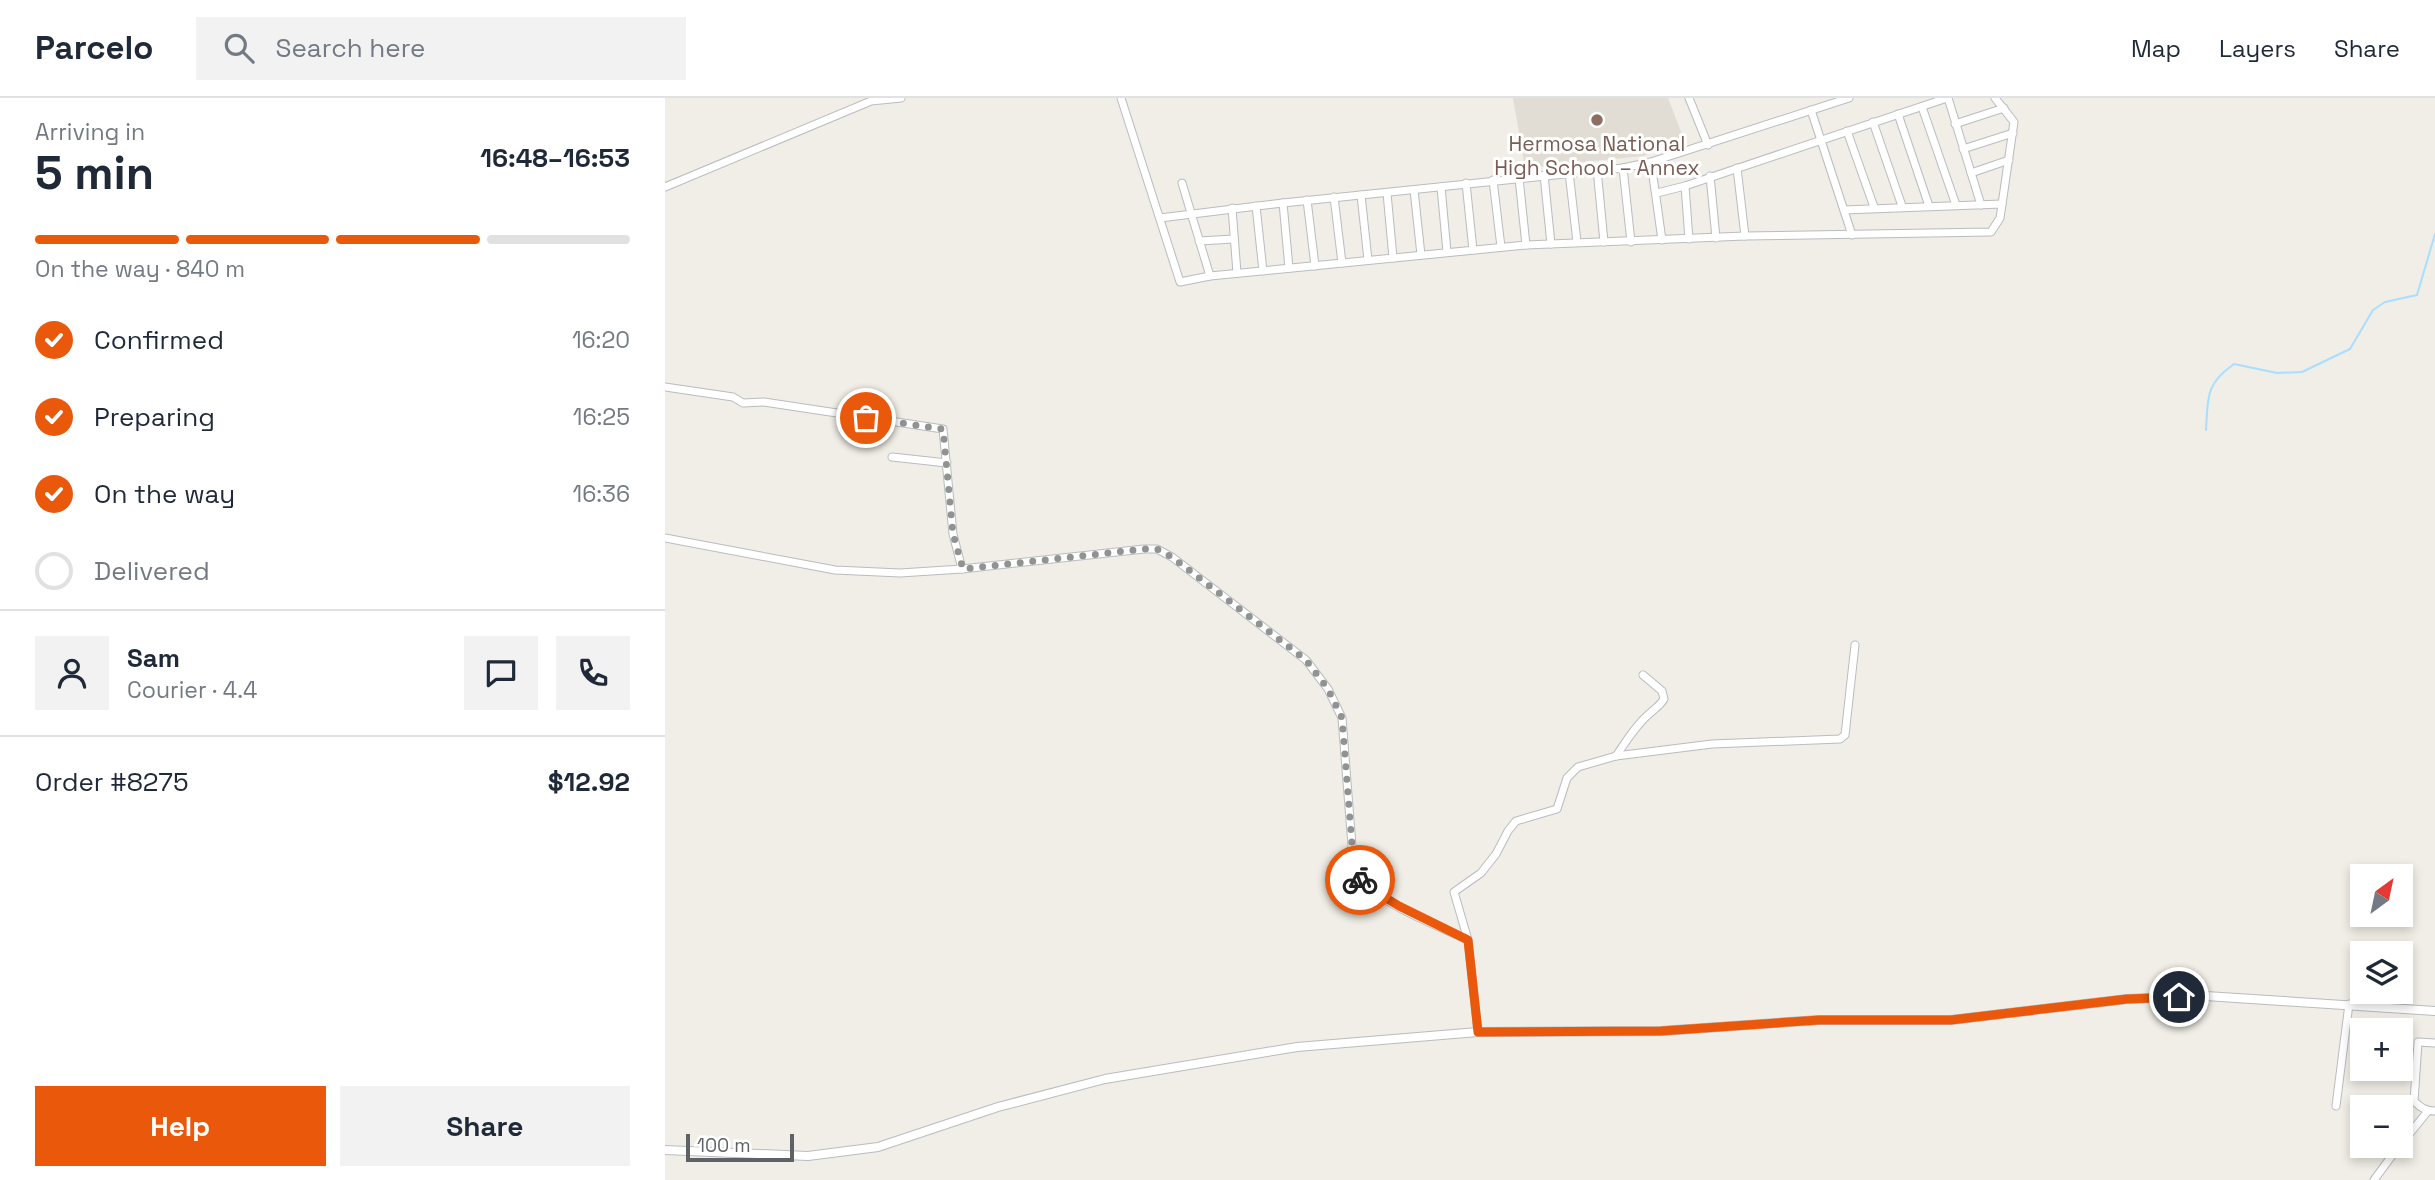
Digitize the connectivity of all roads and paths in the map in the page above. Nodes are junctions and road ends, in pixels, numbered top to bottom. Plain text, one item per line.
1 (901, 98) edge
2 (1121, 98) edge
3 (1689, 98) edge
4 (1813, 98) edge
5 (1849, 98) edge
6 (1947, 98) edge
7 (1995, 98) edge
8 (870, 99) edge
9 (1922, 107) junction
10 (2004, 108) junction
11 (1814, 109) junction
12 (1898, 114) junction
13 (1873, 122) junction
14 (1955, 124) junction
15 (1847, 131) junction
16 (2013, 133) junction
17 (1821, 140) junction
18 (1708, 145) junction
19 (1963, 149) junction
20 (2009, 160) junction
21 (1651, 162) junction
22 (1623, 168) junction
23 (1597, 169) junction
24 (1737, 169) junction
25 (1569, 172) junction
26 (1971, 173) junction
27 (1543, 175) junction
28 (1710, 176) junction
29 (1519, 178) junction
30 (1493, 180) junction
31 (1182, 183) dead end
32 (1466, 183) junction
33 (1685, 186) junction
34 (665, 187) edge
35 (1441, 187) junction
36 (1414, 190) junction
37 (1387, 193) junction
38 (1657, 193) junction
39 (1361, 195) junction
40 (1334, 197) junction
41 (1307, 200) junction
42 (1283, 202) junction
43 (2002, 204) junction
44 (1956, 205) junction
45 (1982, 205) junction
46 (1256, 206) junction
47 (1902, 206) junction
48 (1929, 206) junction
49 (1874, 207) junction
50 (1231, 208) junction
51 (1844, 210) junction
52 (1191, 213) junction
53 (1160, 218) junction
54 (1852, 235) junction
55 (1745, 236) junction
56 (1716, 238) junction
57 (1234, 239) junction
58 (1689, 239) junction
59 (1662, 240) junction
60 (1199, 241) junction
61 (1577, 242) junction
62 (1604, 242) junction
63 (1631, 242) junction
64 (1552, 244) junction
65 (1527, 245) junction
66 (1501, 247) junction
67 (1473, 250) junction
68 (1447, 252) junction
69 (1421, 255) junction
70 (1393, 258) junction
71 (1368, 260) junction
72 (1342, 263) junction
73 (1315, 265) junction
74 (1289, 268) junction
75 (1263, 271) junction
76 (1237, 273) junction
77 (1210, 276) junction
78 (665, 387) edge
79 (892, 457) dead end
80 (947, 463) junction
81 (665, 538) edge
82 (963, 569) junction
83 (1854, 645) dead end
84 (1643, 675) dead end
85 (1616, 756) junction
86 (1468, 940) junction
87 (2349, 1004) junction
88 (2435, 1011) edge
89 (1478, 1032) junction
90 (2435, 1043) edge
91 (2336, 1106) dead end
92 (2431, 1111) edge
93 (2413, 1131) edge
94 (665, 1150) edge
95 (2390, 1158) edge
96 (2374, 1180) edge

1 - 8 street
2 - 53 street
3 - 18 street
4 - 11 street
5 - 11 street
6 - 9 street
6 - 14 street
7 - 10 street
8 - 34 street
9 - 12 street
9 - 44 street
10 - 14 street
10 - 16 street
11 - 17 street
11 - 18 street
12 - 13 street
12 - 48 street
13 - 15 street
13 - 47 street
14 - 19 street
15 - 17 street
15 - 49 street
16 - 19 street
16 - 20 street
17 - 24 street
17 - 51 street
18 - 21 street
19 - 26 street
20 - 26 street
20 - 43 street
21 - 22 street
21 - 38 street
22 - 23 street
22 - 63 street
23 - 25 street
23 - 62 street
24 - 28 street
24 - 55 street
25 - 27 street
25 - 61 street
26 - 45 street
27 - 29 street
27 - 64 street
28 - 33 street
28 - 56 street
29 - 30 street
29 - 65 street
30 - 32 street
30 - 66 street
31 - 52 street
32 - 35 street
32 - 67 street
33 - 38 street
33 - 58 street
35 - 36 street
35 - 68 street
36 - 37 street
36 - 69 street
37 - 39 street
37 - 70 street
38 - 59 street
39 - 40 street
39 - 71 street
40 - 41 street
40 - 72 street
41 - 42 street
41 - 73 street
42 - 46 street
42 - 74 street
43 - 45 street
43 - 54 street
44 - 45 street
44 - 48 street
46 - 50 street
46 - 75 street
47 - 48 street
47 - 49 street
49 - 51 street
50 - 52 street
50 - 57 street
51 - 54 street
52 - 53 street
52 - 60 street
53 - 77 street
54 - 55 street
55 - 56 street
56 - 58 street
57 - 60 street
57 - 76 street
58 - 59 street
59 - 63 street
60 - 77 street
61 - 62 street
61 - 64 street
62 - 63 street
64 - 65 street
65 - 66 street
66 - 67 street
67 - 68 street
68 - 69 street
69 - 70 street
70 - 71 street
71 - 72 street
72 - 73 street
73 - 74 street
74 - 75 street
75 - 76 street
76 - 77 street
78 - 80 street
79 - 80 street
80 - 82 street
81 - 82 street
82 - 86 street
83 - 85 street
84 - 85 street
85 - 86 street
86 - 89 street
87 - 88 street
87 - 89 street
87 - 91 street
89 - 94 street
90 - 92 street
92 - 93 street
95 - 96 street

